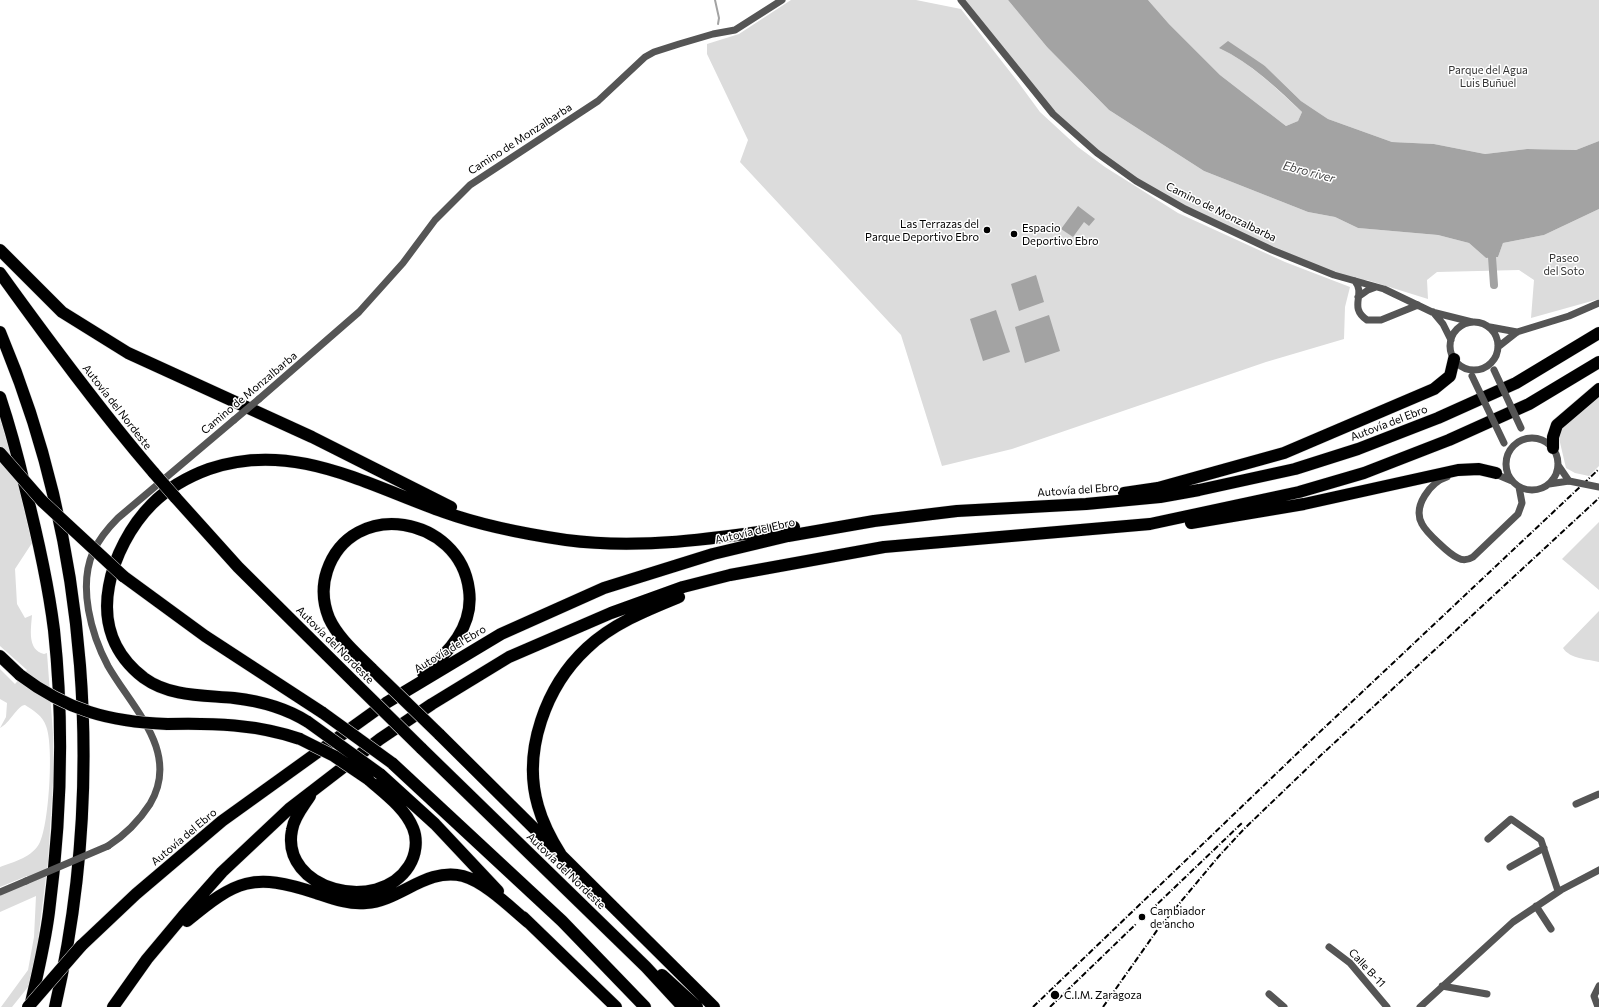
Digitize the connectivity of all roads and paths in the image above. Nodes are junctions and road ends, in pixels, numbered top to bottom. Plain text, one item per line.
1 (782, 0) edge
2 (961, 0) edge
3 (0, 250) edge
4 (0, 273) edge
5 (1355, 281) junction
6 (1376, 288) junction
7 (1358, 297) junction
8 (1599, 303) edge
9 (1418, 305) junction
10 (1432, 312) junction
11 (1472, 322) junction
12 (1489, 327) junction
13 (0, 332) edge
14 (1517, 332) junction
15 (1599, 333) edge
16 (1451, 340) junction
17 (1498, 347) junction
18 (1454, 359) junction
19 (1493, 361) junction
20 (1599, 362) edge
21 (1466, 369) junction
22 (1599, 389) edge
23 (0, 397) edge
24 (1532, 437) junction
25 (1553, 448) junction
26 (0, 453) edge
27 (1507, 456) junction
28 (1558, 465) junction
29 (1496, 473) junction
30 (1512, 481) junction
31 (1569, 481) junction
32 (1549, 484) junction
33 (1519, 487) junction
34 (1599, 487) edge
35 (1012, 508) junction
36 (957, 512) junction
37 (1150, 524) junction
38 (504, 528) junction
39 (763, 569) junction
40 (0, 656) edge
41 (292, 770) junction
42 (315, 788) junction
43 (1599, 794) edge
44 (1576, 804) dead end
45 (1488, 839) dead end
46 (1544, 848) junction
47 (561, 855) junction
48 (1510, 867) dead end
49 (1599, 870) edge
50 (1558, 891) junction
51 (0, 892) edge
52 (1536, 906) junction
53 (529, 923) junction
54 (172, 929) junction
55 (1551, 929) dead end
56 (1329, 947) dead end
57 (646, 967) junction
58 (618, 979) junction
59 (1442, 986) junction
60 (1599, 986) edge
61 (1269, 994) dead end
62 (1487, 994) dead end
63 (29, 1007) edge
64 (55, 1007) edge
65 (113, 1007) edge
66 (616, 1007) edge
67 (635, 1007) edge
68 (645, 1007) edge
69 (683, 1007) edge
70 (697, 1007) edge
71 (714, 1007) edge
72 (1284, 1007) edge
73 (1387, 1007) edge
74 (1420, 1007) edge
75 (1598, 1007) edge

1 - 51 street, Camino de Monzalbarba, bridge
2 - 5 street, Camino de Monzalbarba
3 - 38 highway
4 - 57 highway, Autovía del Nordeste, bridge
5 - 6 street, Camino de Monzalbarba
5 - 7 street
6 - 7 street
6 - 9 street, Camino de Monzalbarba
7 - 9 street
8 - 14 street
9 - 10 street, Camino de Monzalbarba
10 - 11 street
10 - 16 street
11 - 12 street
11 - 16 street
12 - 14 street
12 - 17 street
13 - 64 highway
14 - 17 street
15 - 35 highway, Autovía del Ebro
16 - 18 street
17 - 19 street
18 - 21 street
18 - 35 highway
19 - 21 street
19 - 24 street, bridge
20 - 37 highway
21 - 27 street, bridge
22 - 25 highway
23 - 63 highway
24 - 25 street
24 - 27 street
25 - 28 street
26 - 58 highway, bridge
27 - 30 street
28 - 31 street
28 - 32 street
29 - 30 street
29 - 33 street
29 - 37 highway
30 - 33 street
31 - 32 street
31 - 34 street, bridge
32 - 33 street
35 - 36 highway, Autovía del Ebro
36 - 38 highway
36 - 41 highway, Autovía del Ebro
37 - 39 highway
38 - 53 highway, bridge
39 - 42 highway
39 - 47 highway
40 - 42 highway, bridge
41 - 47 highway, bridge
41 - 63 highway, Autovía del Ebro, bridge
42 - 54 highway
43 - 44 street
45 - 46 street
46 - 48 street
46 - 50 street
47 - 71 highway
49 - 50 street
50 - 52 street
52 - 55 street
52 - 59 street
53 - 54 highway
53 - 66 highway
54 - 65 highway
56 - 73 street, Calle B-11
57 - 69 highway, Autovía del Nordeste
57 - 70 highway
58 - 67 highway
58 - 68 highway
59 - 62 street
59 - 74 street
60 - 75 street
61 - 72 street

